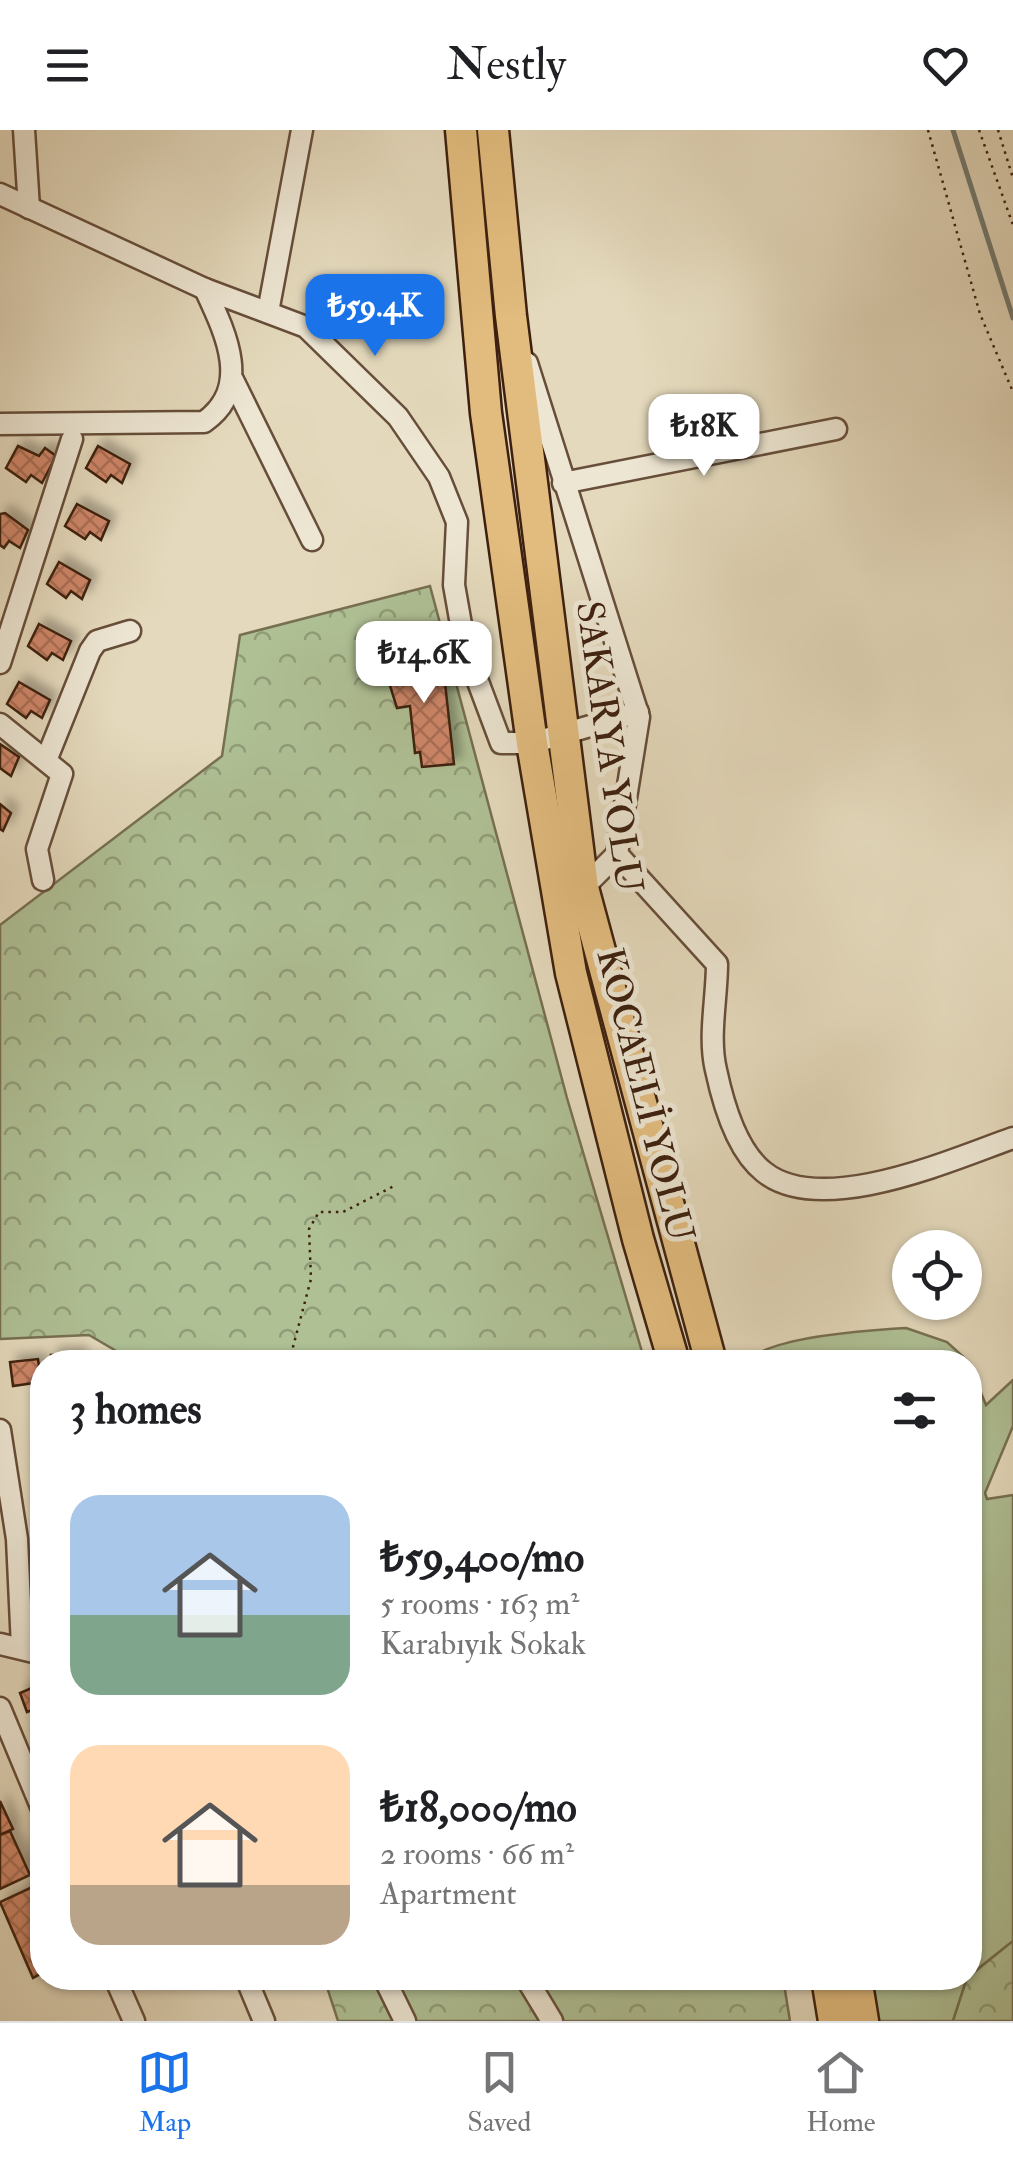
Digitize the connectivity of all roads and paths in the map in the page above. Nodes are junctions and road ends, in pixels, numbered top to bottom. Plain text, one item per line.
1 (24, 130) edge
2 (302, 130) edge
3 (462, 130) edge
4 (493, 130) edge
5 (928, 130) edge
6 (980, 130) edge
7 (998, 130) edge
8 (1013, 178) edge
9 (0, 194) edge
10 (29, 208) junction
11 (1013, 226) edge
12 (205, 289) junction
13 (268, 312) junction
14 (511, 316) junction
15 (233, 380) junction
16 (1013, 392) edge
17 (0, 424) edge
18 (836, 429) dead end
19 (72, 439) dead end
20 (563, 483) junction
21 (312, 540) dead end
22 (130, 630) dead end
23 (0, 663) edge
24 (638, 712) junction
25 (0, 724) edge
26 (562, 736) junction
27 (532, 743) junction
28 (47, 758) junction
29 (616, 854) junction
30 (44, 880) dead end
31 (584, 888) junction
32 (1013, 1138) edge
33 (396, 1185) dead end
34 (292, 1350) edge
35 (670, 1350) edge
36 (708, 1350) edge
37 (0, 1430) edge
38 (0, 1644) edge
39 (22, 1647) junction
40 (30, 1650) edge
41 (0, 1708) edge
42 (30, 1780) edge
43 (120, 1990) edge
44 (251, 1990) edge
45 (390, 1990) edge
46 (533, 1990) edge
47 (829, 1990) edge
48 (858, 1990) edge
49 (134, 2021) edge
50 (264, 2021) edge
51 (404, 2021) edge
52 (552, 2021) edge
53 (834, 2021) edge
54 (863, 2021) edge

1 - 10 street
2 - 13 street
3 - 27 highway, KOCAELİ YOLU
4 - 14 highway, SAKARYA YOLU
5 - 16 path
6 - 11 path
7 - 8 path
9 - 10 street
10 - 12 street
12 - 13 street
12 - 15 street
13 - 27 street
14 - 20 street
14 - 26 highway, SAKARYA YOLU
15 - 17 street
15 - 21 street
18 - 20 street
19 - 23 street
20 - 24 street
22 - 28 street
24 - 26 street
24 - 29 street
25 - 28 street
26 - 27 street
26 - 31 highway, SAKARYA YOLU
27 - 35 highway, KOCAELİ YOLU
28 - 30 street
29 - 31 street
29 - 32 street
31 - 36 highway, SAKARYA YOLU
33 - 34 path
37 - 39 street
38 - 39 street
39 - 40 street
41 - 42 street
43 - 49 street
44 - 50 street
45 - 51 street
46 - 52 street
47 - 53 highway
48 - 54 highway

